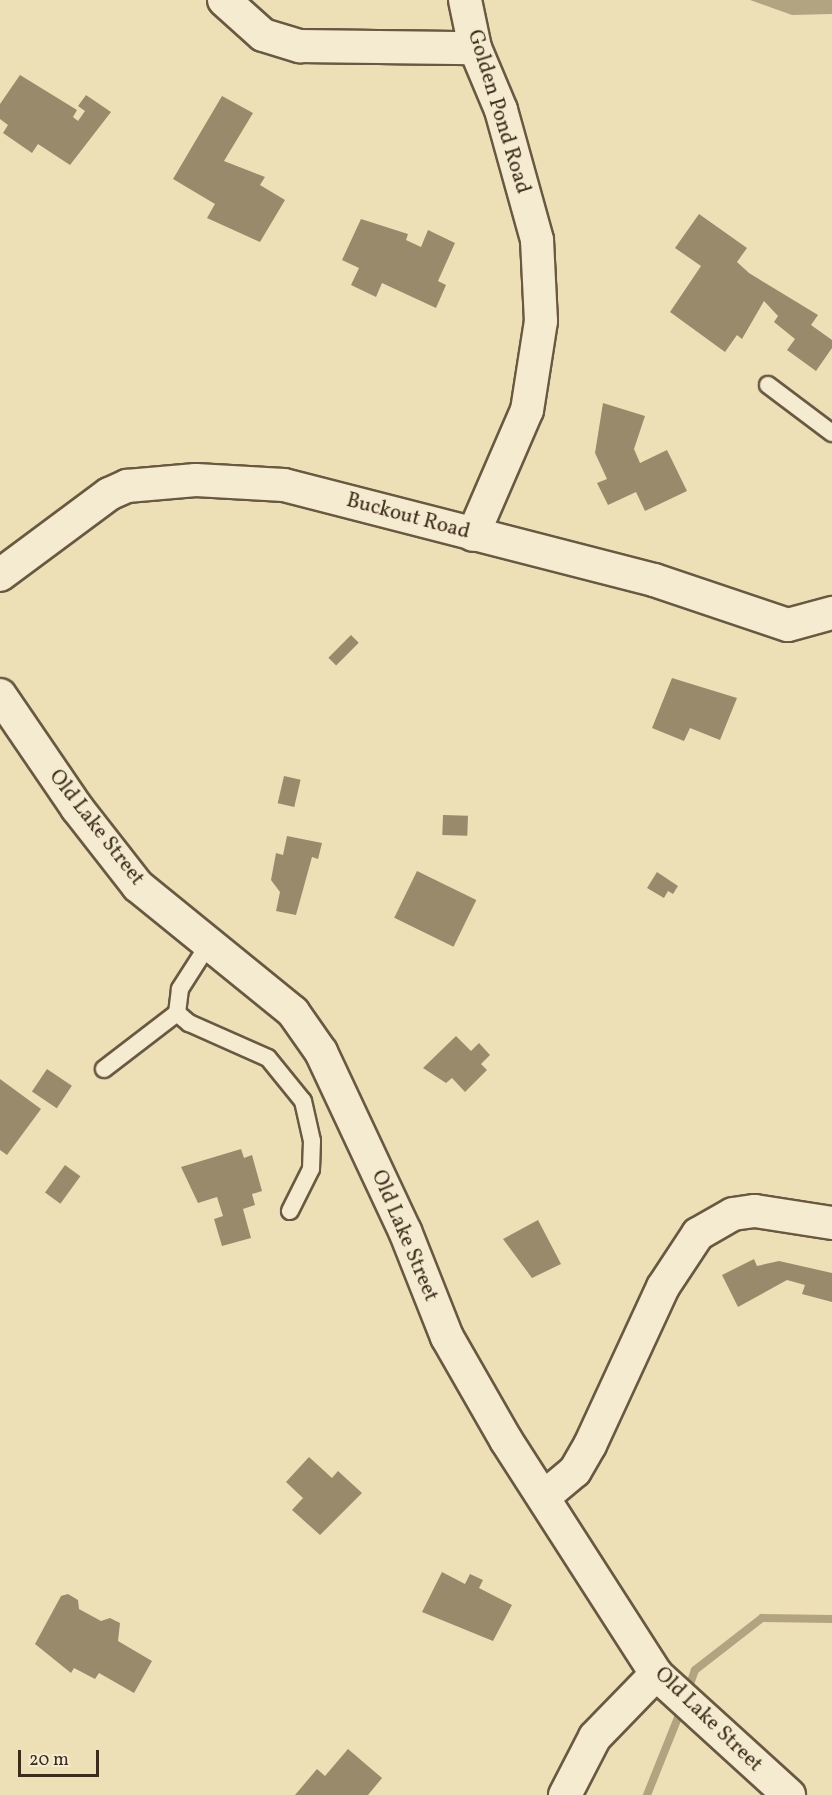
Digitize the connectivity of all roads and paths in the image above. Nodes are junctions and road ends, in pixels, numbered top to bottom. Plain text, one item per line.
1 (224, 0) edge
2 (465, 0) edge
3 (474, 48) junction
4 (768, 385) dead end
5 (832, 433) edge
6 (473, 534) junction
7 (0, 575) edge
8 (832, 613) edge
9 (0, 694) edge
10 (210, 942) junction
11 (177, 1012) junction
12 (104, 1069) dead end
13 (290, 1211) dead end
14 (832, 1223) edge
15 (545, 1496) junction
16 (656, 1674) junction
17 (565, 1795) edge
18 (789, 1795) edge

1 - 3 street
2 - 3 street, Golden Pond Road
3 - 6 street, Golden Pond Road
4 - 5 lane
6 - 7 street, Buckout Road
6 - 8 street, Buckout Road
9 - 10 street, Old Lake Street
10 - 11 lane
10 - 15 street, Old Lake Street
11 - 12 lane
11 - 13 lane
14 - 15 street
15 - 16 street, Old Lake Street
16 - 17 street
16 - 18 street, Old Lake Street

